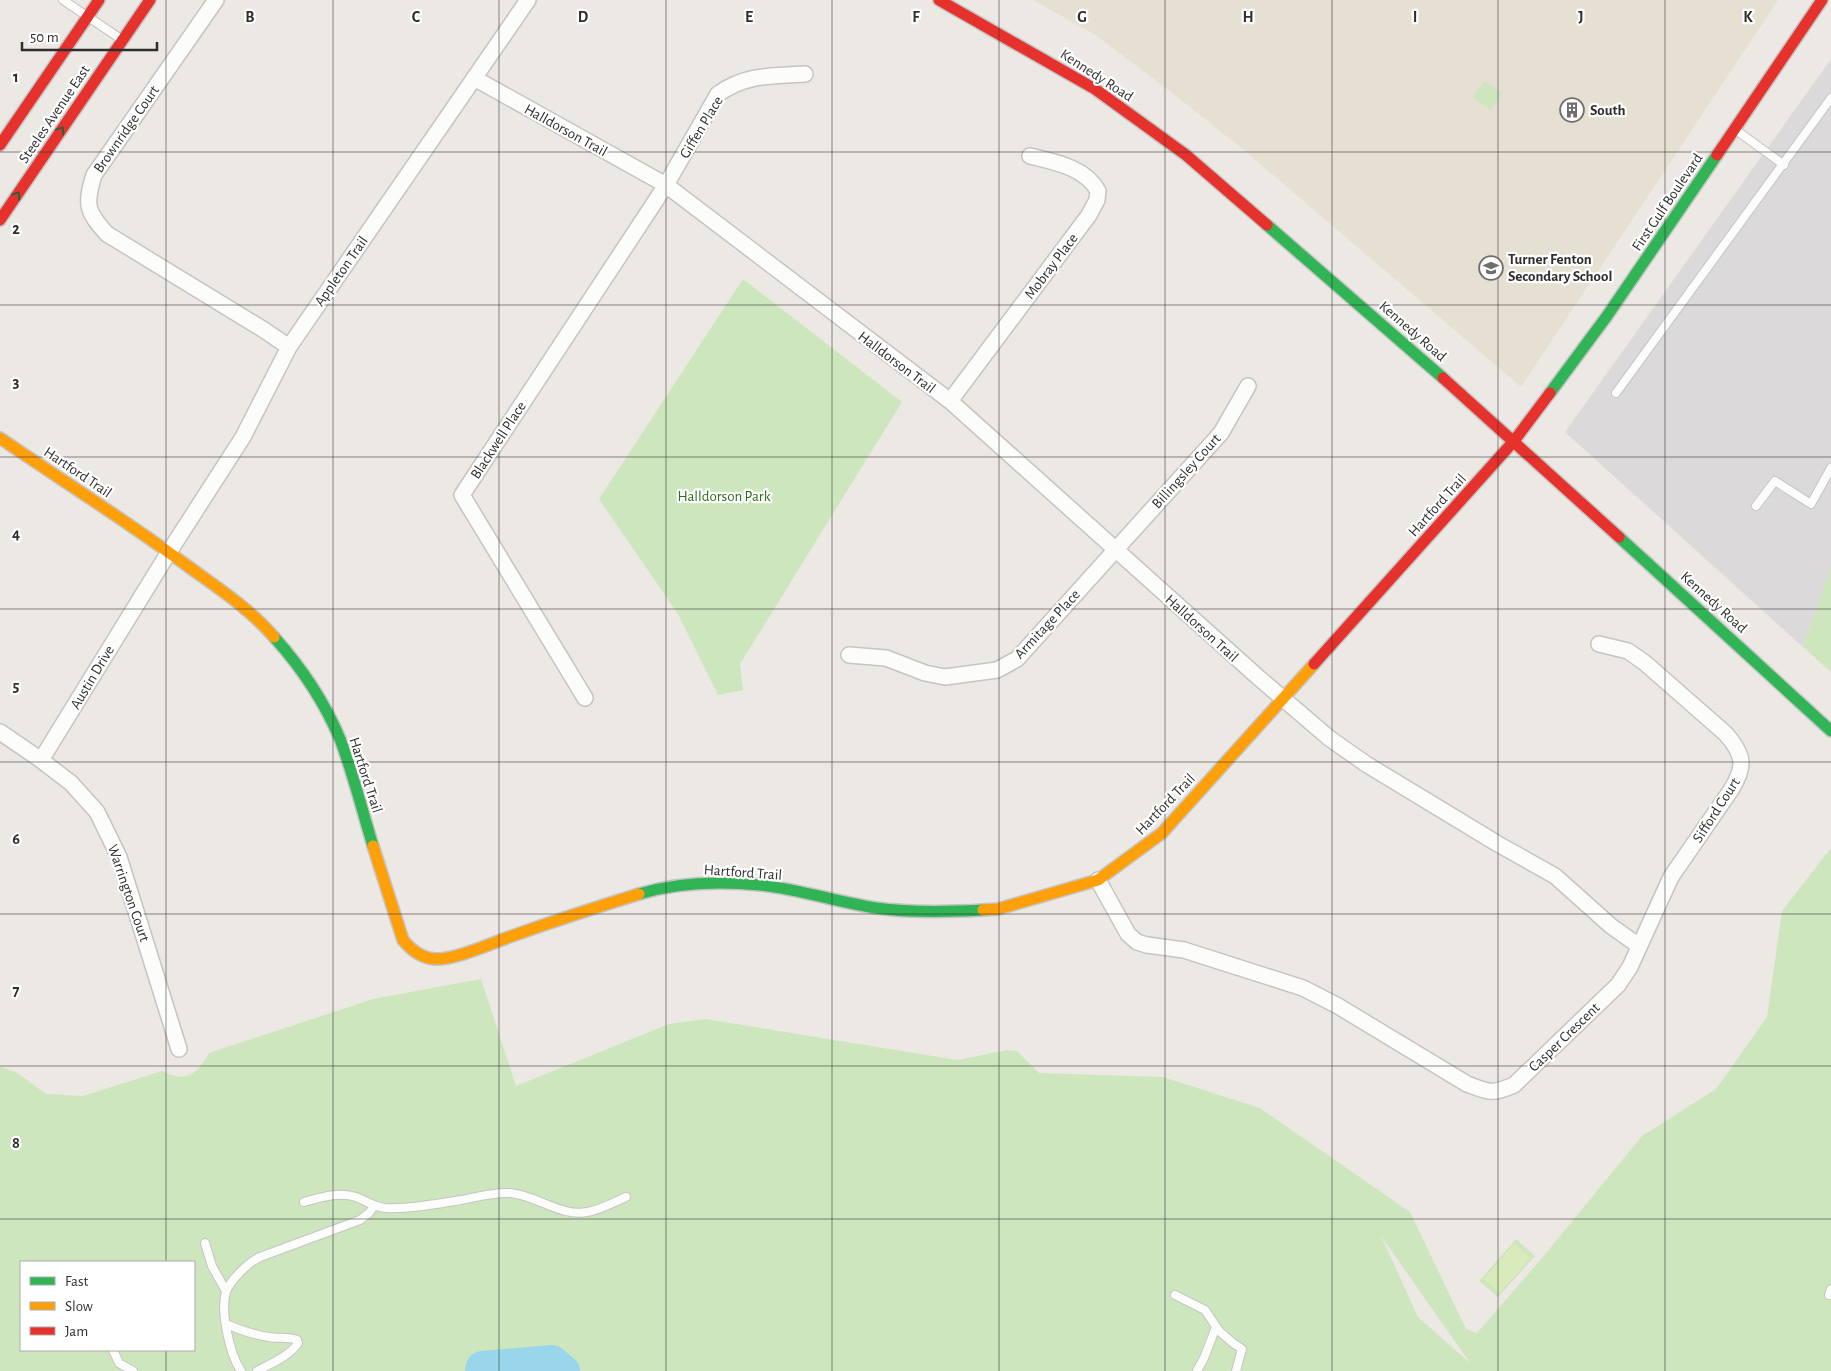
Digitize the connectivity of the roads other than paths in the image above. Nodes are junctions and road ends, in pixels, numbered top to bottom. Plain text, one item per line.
1 (63, 0) edge
2 (99, 0) edge
3 (150, 0) edge
4 (216, 0) edge
5 (528, 0) edge
6 (939, 0) edge
7 (1817, 4) edge
8 (88, 17) junction
9 (123, 40) junction
10 (805, 74) dead end
11 (474, 78) junction
12 (1831, 98) edge
13 (1735, 128) junction
14 (0, 145) edge
15 (1030, 156) dead end
16 (1784, 165) junction
17 (666, 186) junction
18 (0, 220) edge
19 (289, 347) junction
20 (1248, 386) dead end
21 (1616, 393) dead end
22 (950, 401) junction
23 (0, 438) edge
24 (1514, 442) junction
25 (1831, 468) edge
26 (1756, 506) dead end
27 (1115, 550) junction
28 (169, 552) junction
29 (1599, 644) dead end
30 (849, 655) dead end
31 (585, 698) dead end
32 (1282, 698) junction
33 (1831, 731) edge
34 (0, 732) edge
35 (41, 760) junction
36 (1098, 880) junction
37 (1638, 946) junction
38 (179, 1049) dead end
39 (626, 1197) dead end
40 (304, 1202) dead end
41 (374, 1206) junction
42 (205, 1243) dead end
43 (226, 1291) junction
44 (1175, 1295) dead end
45 (226, 1324) junction
46 (1216, 1326) junction
47 (113, 1351) edge
48 (132, 1371) edge
49 (240, 1371) edge
50 (257, 1371) edge
51 (1197, 1371) edge
52 (1236, 1371) edge

1 - 8 lane
2 - 8 street, Steeles Avenue East
3 - 9 street, Steeles Avenue East
4 - 19 street, Brownridge Court
5 - 11 street, Appleton Trail
6 - 24 street, Kennedy Road
7 - 13 street, First Gulf Boulevard
8 - 9 lane
8 - 14 street, Steeles Avenue East
18 -> 9 street, Steeles Avenue East
10 - 17 street, Giffen Place
11 - 17 street, Halldorson Trail
11 - 19 street, Appleton Trail
12 - 16 lane
13 - 16 lane
13 - 24 street, First Gulf Boulevard
15 - 22 street, Mobray Place
16 - 21 lane
17 - 22 street, Halldorson Trail
17 - 31 street, Blackwell Place
19 - 28 street, Appleton Trail
20 - 27 street, Billingsley Court
22 - 27 street, Halldorson Trail
23 - 28 street, Hartford Trail
24 - 32 street, Hartford Trail
24 - 33 street, Kennedy Road
25 - 26 lane
27 - 30 street, Armitage Place
27 - 32 street, Halldorson Trail
28 - 35 street, Austin Drive
28 - 36 street, Hartford Trail
29 - 37 street, Sifford Court
32 - 36 street, Hartford Trail
32 - 37 street
34 - 35 street
35 - 38 street, Warrington Court
36 - 37 street, Casper Crescent
39 - 41 lane
40 - 41 lane
41 - 43 lane
42 - 43 lane
43 - 45 lane
44 - 46 lane
45 - 49 lane
45 - 50 lane
46 - 51 lane
46 - 52 lane
47 - 48 lane

